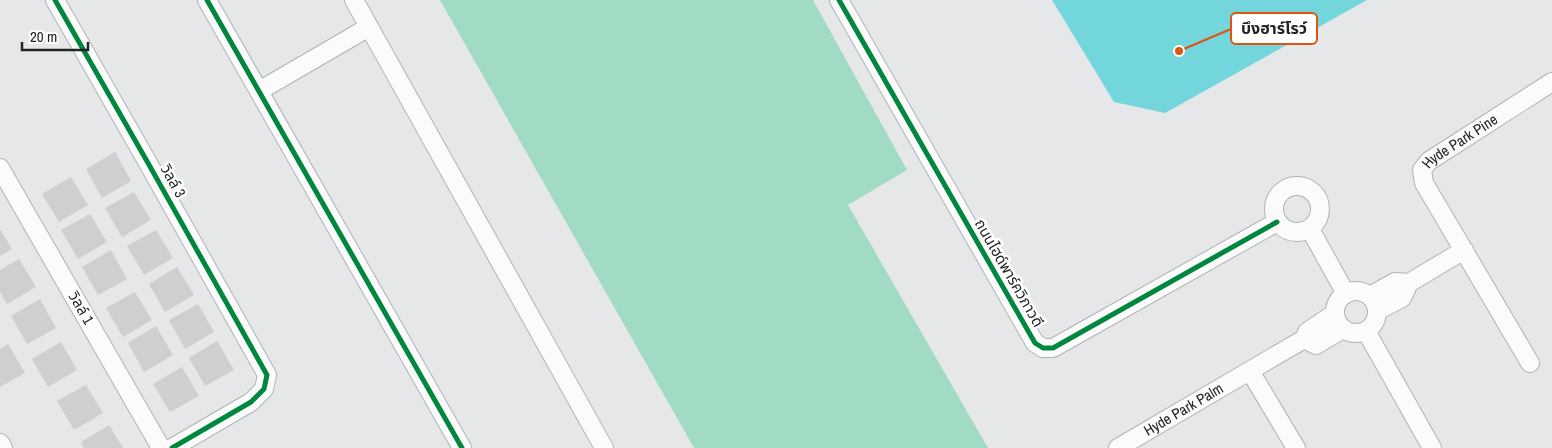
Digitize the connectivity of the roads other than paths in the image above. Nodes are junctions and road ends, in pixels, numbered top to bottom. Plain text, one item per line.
1 (55, 0) edge
2 (207, 0) edge
3 (354, 0) edge
4 (839, 0) edge
5 (369, 27) junction
6 (1552, 82) edge
7 (259, 91) junction
8 (0, 168) edge
9 (1277, 222) junction
10 (1310, 229) junction
11 (1464, 250) junction
12 (1346, 294) junction
13 (1374, 303) junction
14 (1339, 321) junction
15 (1366, 331) junction
16 (1530, 363) dead end
17 (1250, 370) junction
18 (0, 443) edge
19 (3, 448) edge
20 (161, 448) edge
21 (172, 448) edge
22 (462, 448) edge
23 (604, 448) edge
24 (1118, 448) edge
25 (1296, 448) edge
26 (1432, 448) edge

1 - 21 street, วิลล์ 3
2 - 7 street
3 - 5 street
4 - 9 street, ถนนไฮด์พาร์ควิภาวดี
5 - 7 street
5 - 23 street
6 - 11 street, Hyde Park Pine
7 - 22 street
8 - 20 street, วิลล์ 1
9 - 10 street
9 - 10 street
10 - 12 street
11 - 13 street
11 - 16 street, Hyde Park Pine
12 - 13 street
12 - 14 street
13 - 15 street
14 - 15 street
14 - 17 street, Hyde Park Palm
15 - 26 street
17 - 24 street, Hyde Park Palm
17 - 25 street
18 - 19 street

